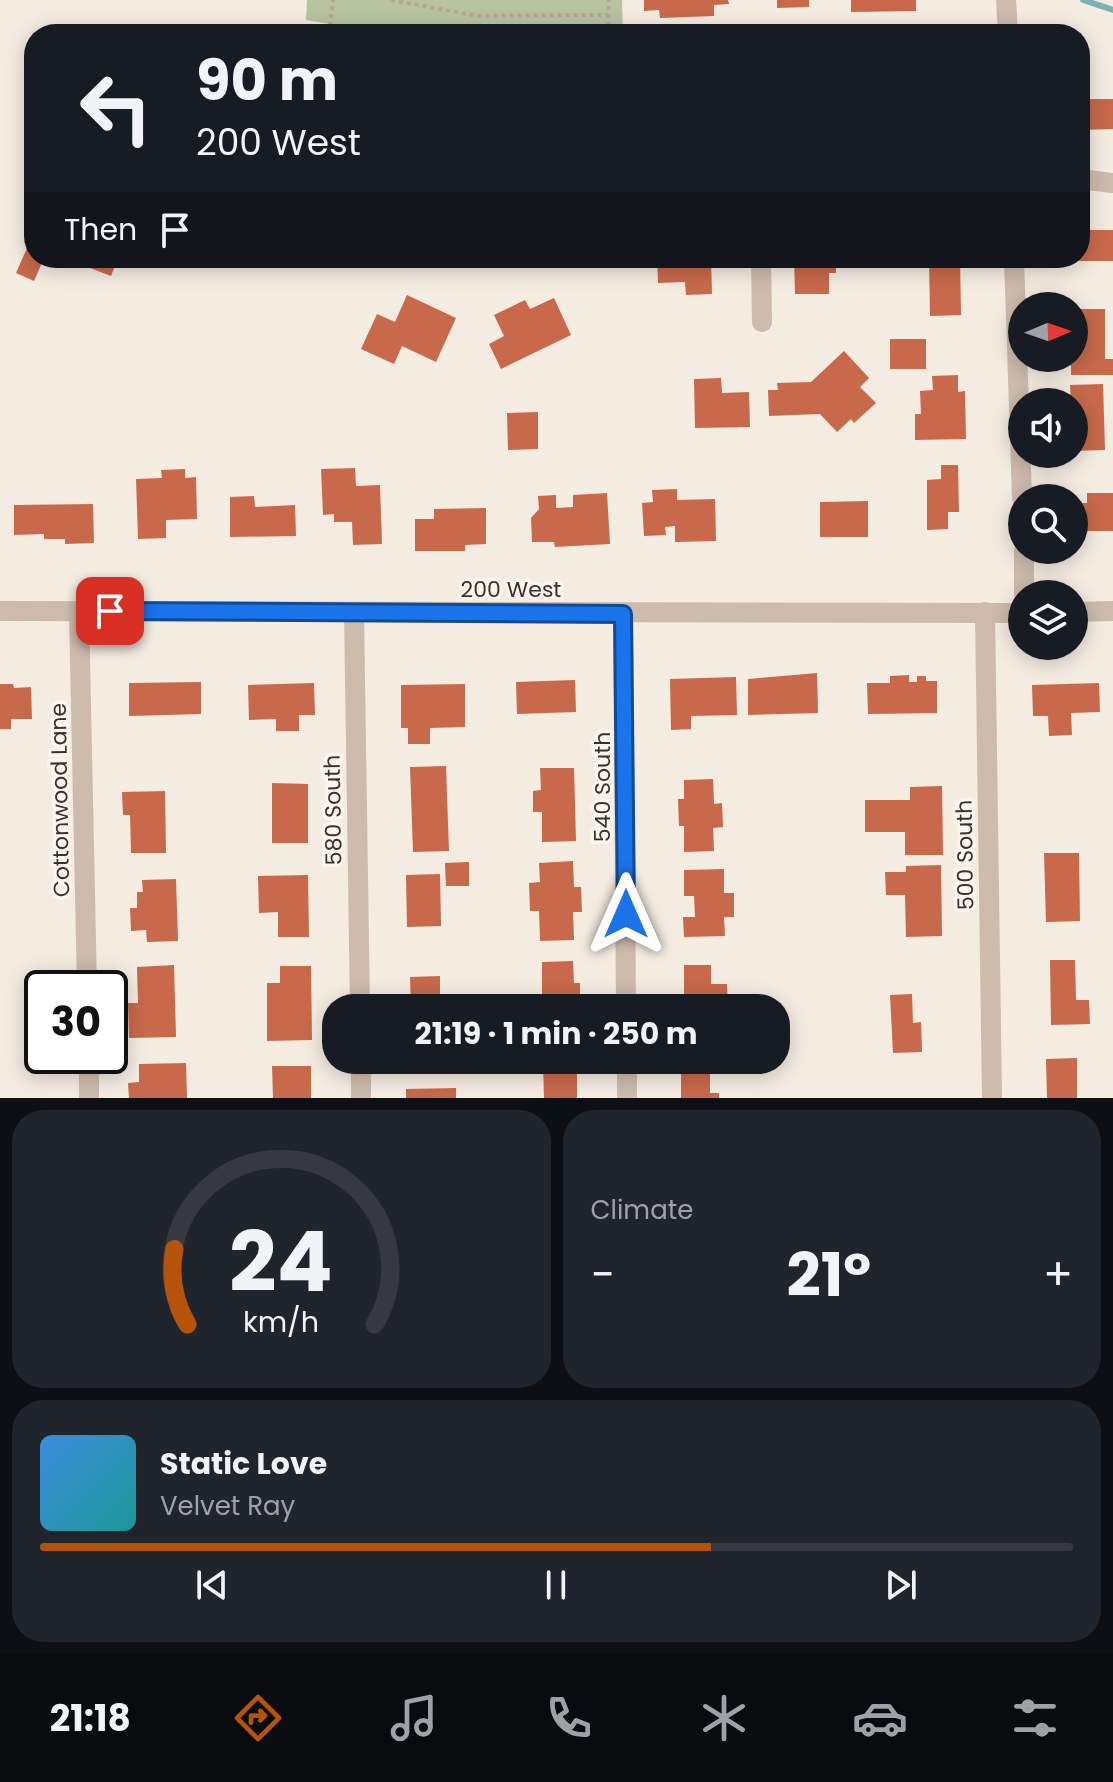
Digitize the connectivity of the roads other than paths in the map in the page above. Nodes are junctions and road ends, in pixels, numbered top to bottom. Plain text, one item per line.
1 (1006, 0) edge
2 (1007, 24) edge
3 (1090, 180) edge
4 (1113, 183) edge
5 (761, 268) edge
6 (1014, 268) edge
7 (762, 322) dead end
8 (1022, 484) edge
9 (0, 611) edge
10 (79, 611) junction
11 (1113, 611) edge
12 (354, 612) junction
13 (985, 612) junction
14 (1088, 612) edge
15 (1008, 613) edge
16 (623, 614) junction
17 (87, 970) edge
18 (360, 994) edge
19 (626, 994) edge
20 (89, 1074) edge
21 (361, 1074) edge
22 (627, 1074) edge
23 (89, 1098) edge
24 (361, 1098) edge
25 (627, 1098) edge
26 (992, 1098) edge

1 - 2 street
3 - 4 street
5 - 7 street
6 - 8 street
9 - 10 street, 200 West
10 - 12 street, 200 West
10 - 17 street, Cottonwood Lane
11 - 14 street
12 - 16 street, 200 West
12 - 18 street, 580 South
13 - 15 street, 200 West
13 - 16 street, 200 West
13 - 26 street, 500 South
16 - 19 street, 540 South
20 - 23 street
21 - 24 street
22 - 25 street

